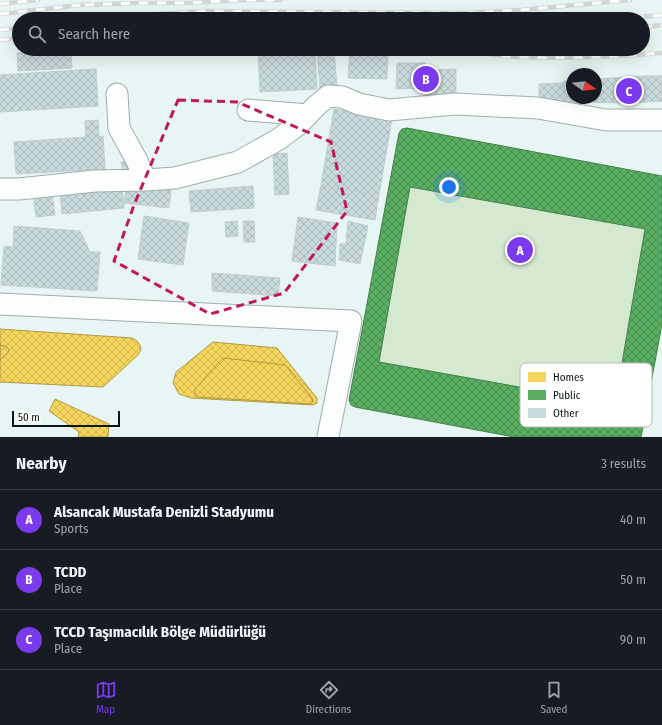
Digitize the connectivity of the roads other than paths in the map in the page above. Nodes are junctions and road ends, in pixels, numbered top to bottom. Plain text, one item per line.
1 (117, 94) dead end
2 (248, 110) dead end
3 (308, 115) junction
4 (662, 120) edge
5 (146, 180) junction
6 (0, 189) edge
7 (0, 304) edge
8 (328, 437) edge

1 - 5 lane
2 - 3 lane
3 - 4 lane
3 - 5 lane
5 - 6 lane
7 - 8 lane

